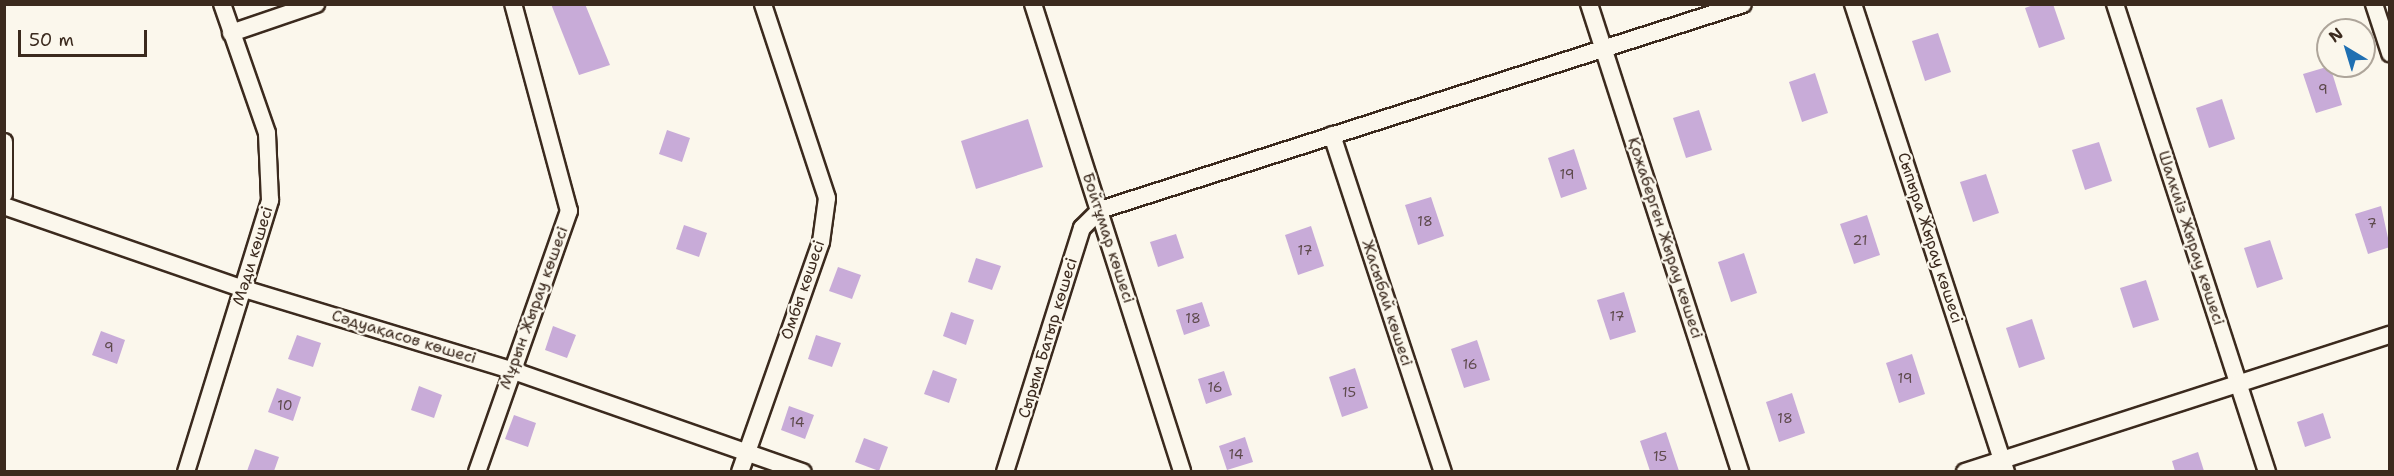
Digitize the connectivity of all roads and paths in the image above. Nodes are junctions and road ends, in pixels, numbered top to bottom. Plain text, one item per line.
1 (222, 4) edge
2 (316, 4) edge
3 (513, 4) edge
4 (763, 4) edge
5 (1033, 4) edge
6 (1589, 4) edge
7 (1743, 4) edge
8 (1853, 4) edge
9 (2115, 4) edge
10 (2374, 4) edge
11 (231, 33) junction
12 (1604, 49) junction
13 (2390, 53) edge
14 (1332, 135) junction
15 (4, 142) edge
16 (4, 194) edge
17 (4, 206) edge
18 (1100, 210) junction
19 (243, 289) junction
20 (2390, 335) edge
21 (511, 370) junction
22 (2238, 383) junction
23 (747, 452) junction
24 (2004, 465) edge
25 (186, 471) edge
26 (477, 471) edge
27 (740, 471) edge
28 (803, 471) edge
29 (1005, 471) edge
30 (1182, 471) edge
31 (1443, 471) edge
32 (1740, 471) edge
33 (1965, 471) edge
34 (2267, 471) edge

1 - 11 street, Мәди көшесі
2 - 11 street
3 - 21 street, Мұрын Жырау көшесі
4 - 23 street, Омбы көшесі
5 - 18 street, Бойтұмар көшесі
6 - 12 street, Қожаберген Жырау көшесі
7 - 12 street
8 - 24 street, Сыпыра Жырау көшесі
9 - 22 street, Шалкиіз Жырау көшесі
10 - 13 street
11 - 19 street, Мәди көшесі
12 - 14 street
12 - 32 street, Қожаберген Жырау көшесі
14 - 18 street
14 - 31 street, Жасыбай көшесі
15 - 16 street
17 - 19 street, Сәдуақасов көшесі
18 - 29 street, Сырым Батыр көшесі
18 - 30 street, Бойтұмар көшесі
19 - 21 street, Сәдуақасов көшесі
19 - 25 street, Мәди көшесі
20 - 22 street
21 - 23 street, Сәдуақасов көшесі
21 - 26 street, Мұрын Жырау көшесі
22 - 24 street
22 - 34 street, Шалкиіз Жырау көшесі
23 - 27 street, Омбы көшесі
23 - 28 street, Сәдуақасов көшесі
24 - 33 street

